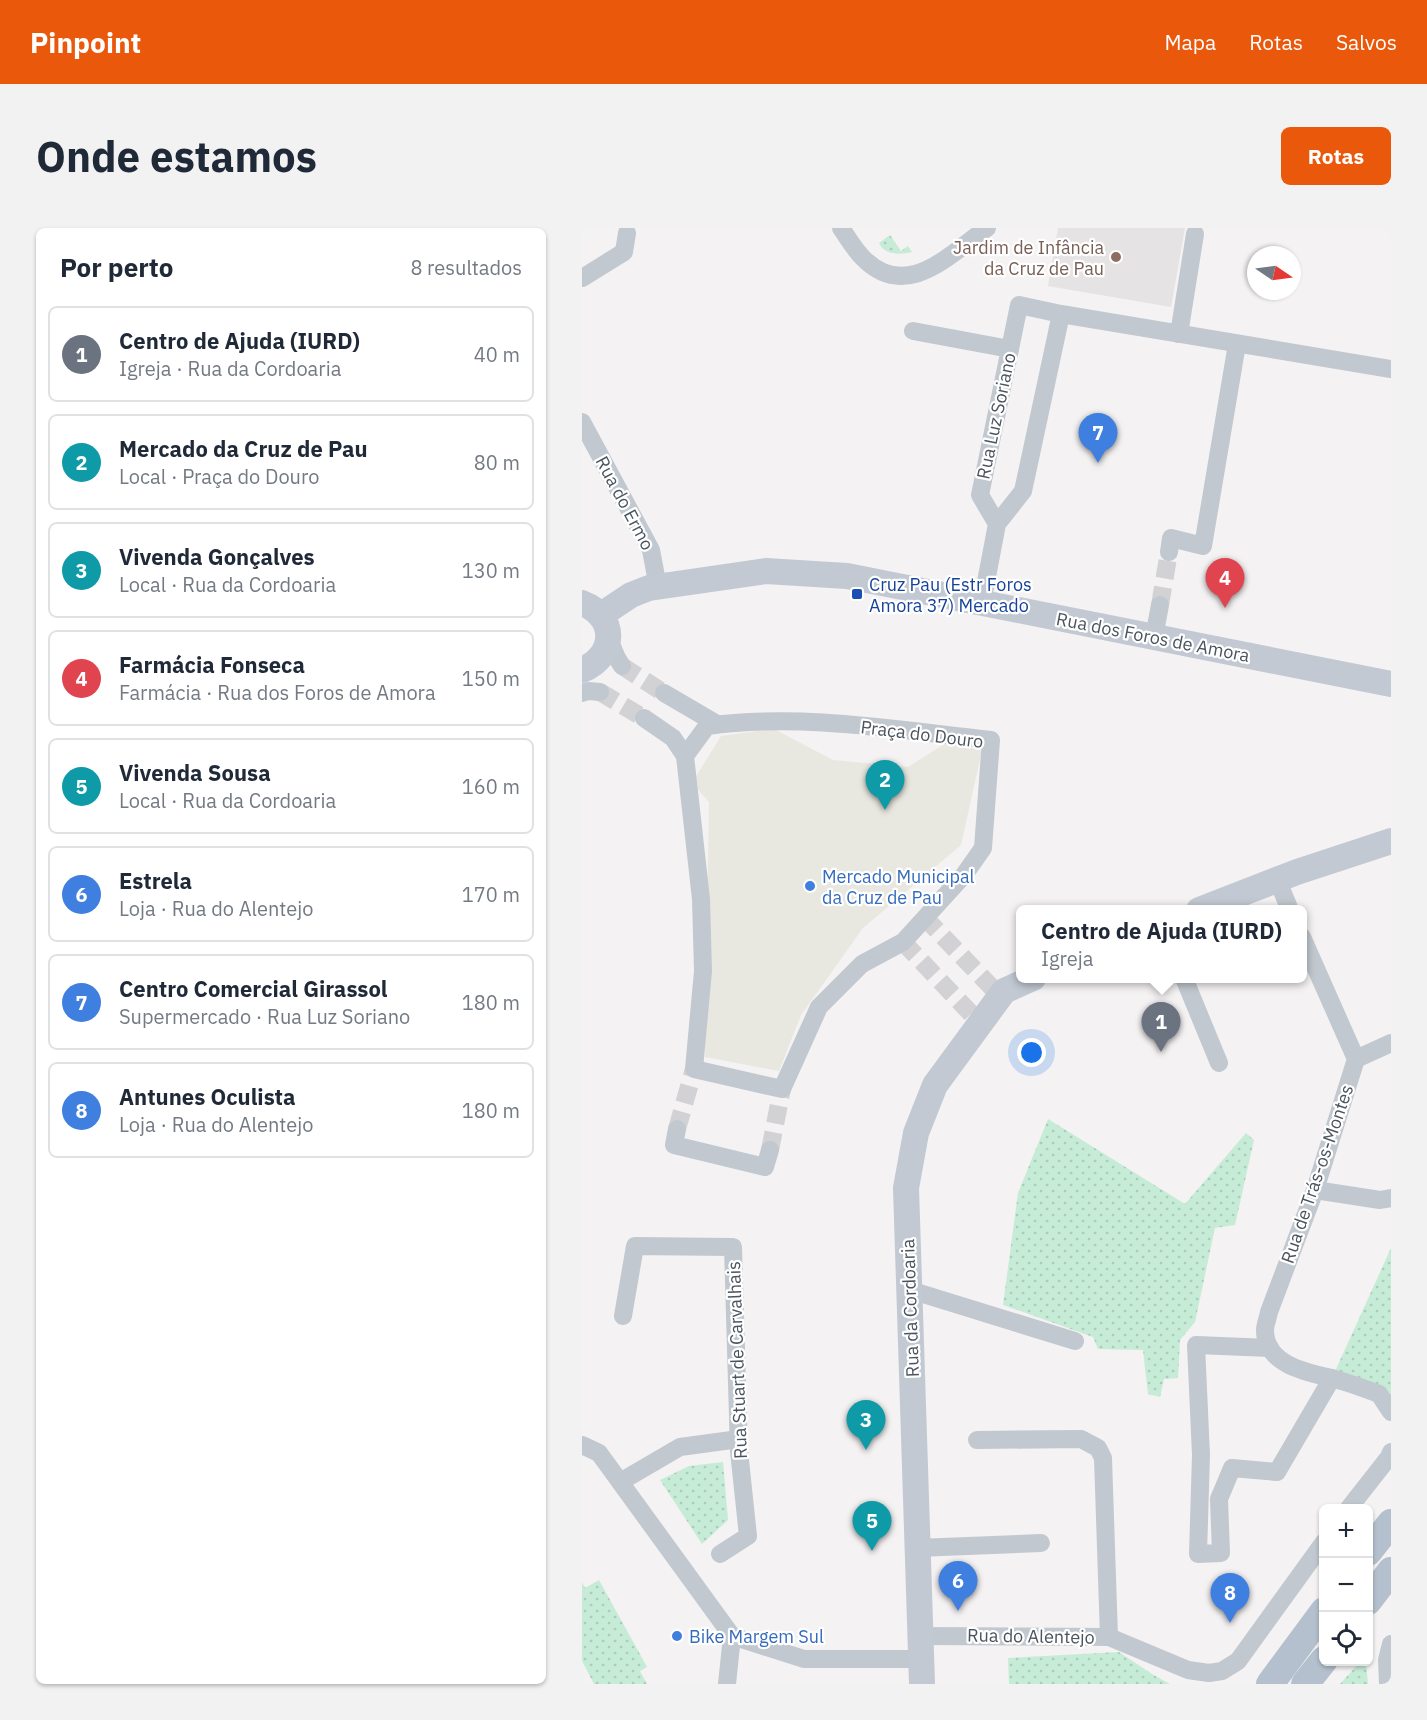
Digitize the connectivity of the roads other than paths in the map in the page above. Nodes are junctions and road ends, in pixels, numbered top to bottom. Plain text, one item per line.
1 (841, 228) edge
2 (987, 228) edge
3 (627, 233) dead end
4 (1195, 234) dead end
5 (582, 278) edge
6 (1061, 314) junction
7 (913, 331) dead end
8 (1179, 334) junction
9 (1237, 344) junction
10 (1010, 349) junction
11 (1391, 369) edge
12 (582, 422) edge
13 (997, 524) junction
14 (1169, 552) dead end
15 (658, 587) junction
16 (982, 603) junction
17 (1160, 605) tunnel mouth
18 (597, 618) edge
19 (1154, 637) junction
20 (622, 666) tunnel mouth
21 (582, 670) edge
22 (1391, 684) edge
23 (664, 693) tunnel mouth
24 (644, 718) tunnel mouth
25 (717, 724) junction
26 (685, 756) junction
27 (1391, 841) edge
28 (1276, 879) junction
29 (1209, 905) edge
30 (1288, 905) edge
31 (1307, 949) edge
32 (1022, 983) edge
33 (1186, 983) edge
34 (1391, 1043) edge
35 (1356, 1059) junction
36 (1219, 1063) dead end
37 (676, 1129) dead end
38 (770, 1150) tunnel mouth
39 (1316, 1190) junction
40 (1391, 1198) edge
41 (910, 1290) junction
42 (623, 1316) dead end
43 (1075, 1341) dead end
44 (1270, 1348) junction
45 (1332, 1378) junction
46 (1391, 1412) edge
47 (739, 1439) junction
48 (977, 1440) dead end
49 (582, 1445) edge
50 (1391, 1452) edge
51 (620, 1482) junction
52 (1353, 1504) edge
53 (1391, 1523) edge
54 (1041, 1543) dead end
55 (1373, 1546) edge
56 (917, 1548) junction
57 (1319, 1548) edge
58 (720, 1554) dead end
59 (1391, 1571) edge
60 (1373, 1594) edge
61 (1322, 1612) edge
62 (732, 1636) junction
63 (1109, 1638) junction
64 (1391, 1644) edge
65 (921, 1647) junction
66 (1319, 1665) edge
67 (727, 1684) edge
68 (922, 1684) edge
69 (1270, 1684) edge
70 (1305, 1684) edge
71 (1388, 1684) edge

1 - 2 street
3 - 5 street
4 - 8 street
6 - 8 street, Rua Luz Soriano
6 - 10 street, Rua Luz Soriano
6 - 13 street
7 - 10 street
8 - 9 street, Rua Luz Soriano
9 - 11 street, Rua Luz Soriano
9 - 14 street
10 - 13 street, Rua Luz Soriano
12 - 15 street, Rua do Ermo
13 - 16 street
15 - 16 street, Rua dos Foros de Amora
15 - 18 street, Rua dos Foros de Amora
16 - 19 street, Rua dos Foros de Amora
17 - 19 street
18 - 20 street
18 - 21 street
19 - 22 street, Rua dos Foros de Amora
23 - 25 street
24 - 26 street
25 - 26 street
25 - 26 street, Praça do Douro
27 - 28 street
28 - 29 street
28 - 30 street
31 - 35 street
32 - 41 street, Rua da Cordoaria
33 - 36 street
34 - 35 street
35 - 39 street, Rua de Trás-os-Montes
37 - 38 street
39 - 40 street
39 - 44 street, Rua de Trás-os-Montes
41 - 43 street
41 - 56 street, Rua da Cordoaria
42 - 47 street, Rua Stuart de Carvalhais
44 - 45 street
44 - 45 street
45 - 46 street
47 - 51 street
47 - 58 street, Rua Stuart de Carvalhais
48 - 63 street
49 - 51 street
50 - 52 street
51 - 62 street
53 - 55 main road
54 - 56 street
56 - 65 street, Rua da Cordoaria
57 - 63 street, Rua do Alentejo
59 - 60 main road
61 - 69 main road
62 - 65 street, Rua do Alentejo
62 - 67 street
63 - 65 street, Rua do Alentejo
64 - 71 street
65 - 68 street, Rua da Cordoaria
66 - 70 main road

